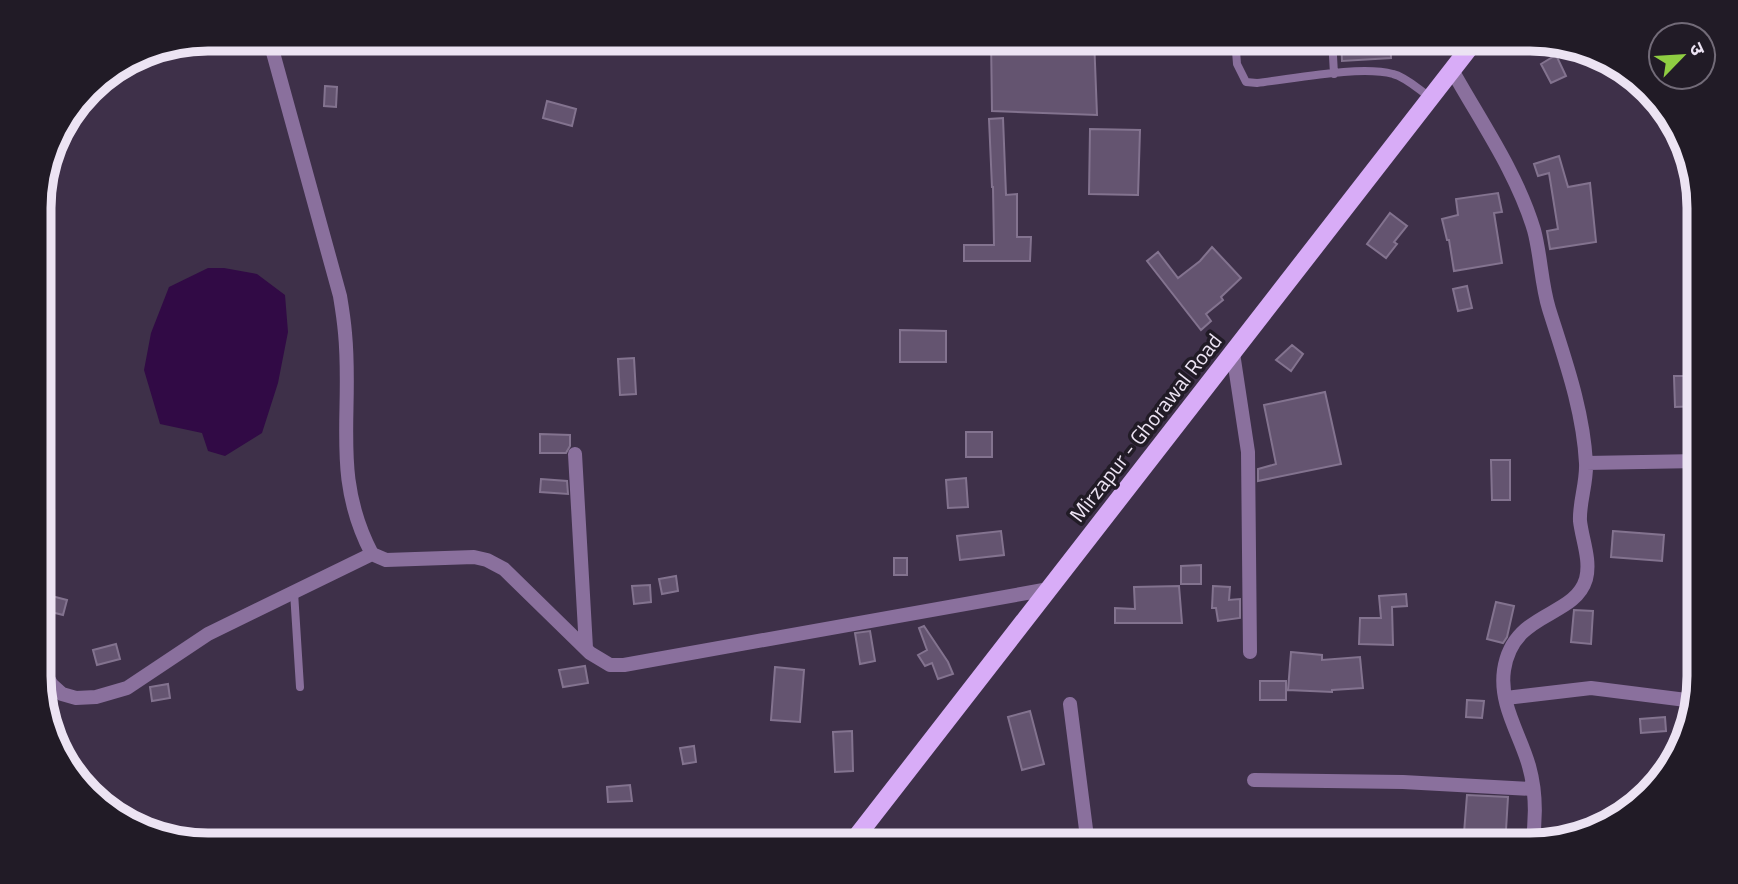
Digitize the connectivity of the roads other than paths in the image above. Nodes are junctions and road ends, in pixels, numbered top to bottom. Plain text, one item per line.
1 (273, 51) edge
2 (1236, 51) edge
3 (1333, 51) edge
4 (1467, 51) edge
5 (1452, 70) junction
6 (1334, 74) junction
7 (1430, 97) junction
8 (1233, 353) junction
9 (575, 454) dead end
10 (1687, 461) edge
11 (1586, 463) junction
12 (372, 554) junction
13 (1049, 589) junction
14 (294, 592) junction
15 (586, 648) junction
16 (1250, 652) dead end
17 (51, 684) edge
18 (300, 687) dead end
19 (1506, 698) junction
20 (1685, 700) edge
21 (1070, 704) dead end
22 (1254, 780) dead end
23 (1532, 789) junction
24 (859, 833) edge
25 (1086, 833) edge
26 (1533, 833) edge

1 - 12 street
2 - 6 lane
3 - 6 lane
4 - 5 main road, Mirzapur - Ghorawal Road
5 - 7 main road, Mirzapur - Ghorawal Road
5 - 11 street
6 - 7 lane
7 - 8 main road, Mirzapur - Ghorawal Road
8 - 13 main road, Mirzapur - Ghorawal Road
8 - 16 street
9 - 15 street
10 - 11 street
11 - 19 street
12 - 14 street
12 - 15 street
13 - 15 street
13 - 24 main road, Mirzapur - Ghorawal Road
14 - 17 street
14 - 18 lane
19 - 20 street
19 - 23 street
21 - 25 street
22 - 23 street
23 - 26 street

